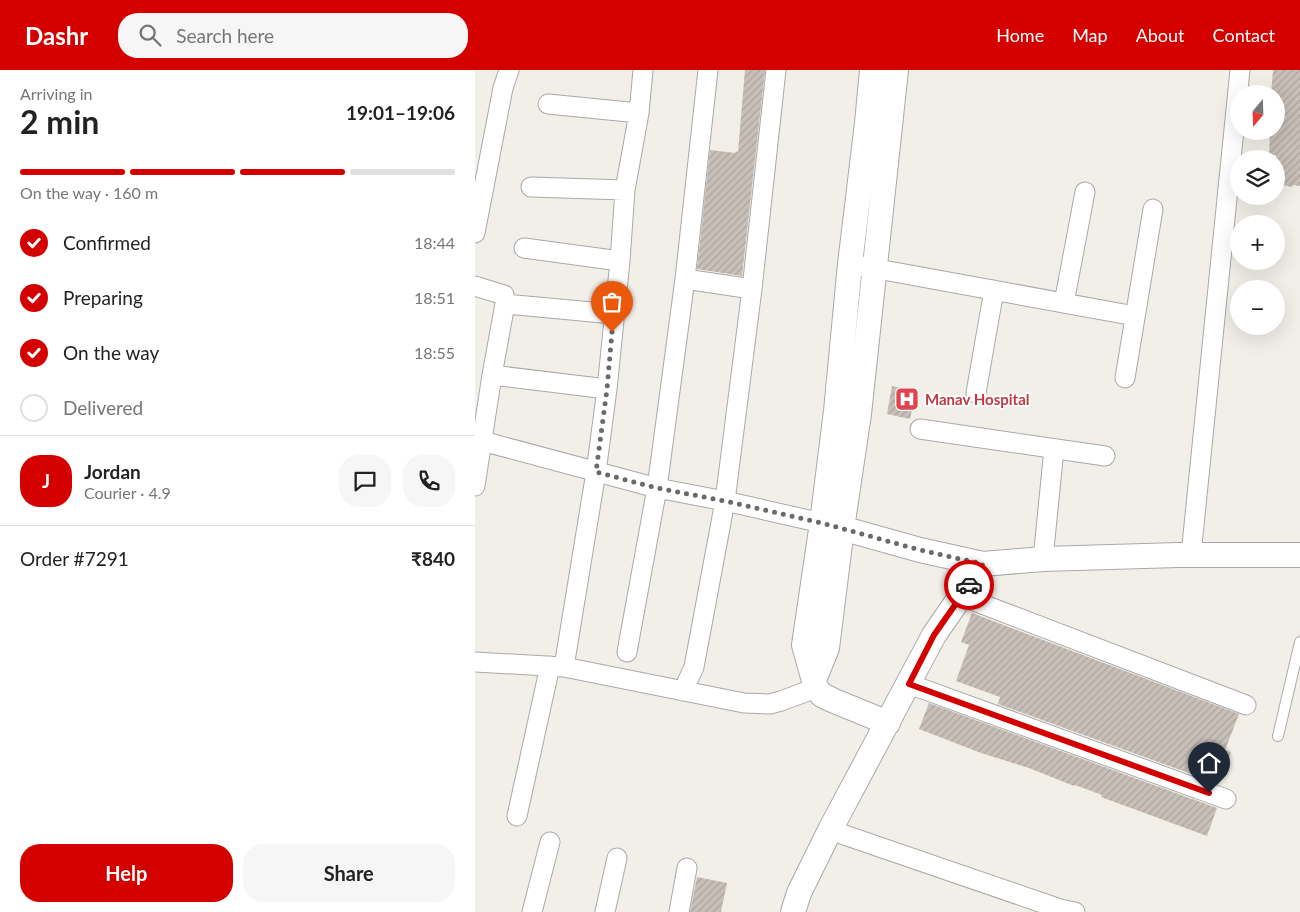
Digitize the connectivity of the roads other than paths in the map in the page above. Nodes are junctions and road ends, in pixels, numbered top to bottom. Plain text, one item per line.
1 (509, 70) edge
2 (643, 70) edge
3 (708, 70) edge
4 (776, 70) edge
5 (872, 70) edge
6 (896, 70) edge
7 (1240, 70) edge
8 (548, 104) dead end
9 (639, 113) junction
10 (531, 188) dead end
11 (625, 190) junction
12 (1085, 192) dead end
13 (1153, 209) dead end
14 (475, 233) edge
15 (524, 248) dead end
16 (620, 260) junction
17 (849, 264) junction
18 (875, 268) junction
19 (685, 279) junction
20 (475, 286) edge
21 (752, 289) junction
22 (994, 290) junction
23 (1064, 303) junction
24 (505, 304) junction
25 (614, 314) junction
26 (1135, 316) junction
27 (492, 375) junction
28 (1125, 378) dead end
29 (607, 389) junction
30 (976, 393) dead end
31 (920, 429) dead end
32 (482, 441) junction
33 (1054, 449) junction
34 (1105, 456) dead end
35 (596, 472) junction
36 (475, 486) edge
37 (657, 488) junction
38 (725, 501) junction
39 (832, 526) junction
40 (1191, 555) junction
41 (1300, 555) edge
42 (1043, 559) junction
43 (983, 564) junction
44 (961, 596) junction
45 (1300, 642) edge
46 (627, 652) dead end
47 (475, 662) edge
48 (557, 666) junction
49 (815, 684) junction
50 (909, 684) junction
51 (683, 691) junction
52 (1246, 705) dead end
53 (888, 723) junction
54 (1278, 736) dead end
55 (1226, 799) dead end
56 (517, 816) dead end
57 (830, 830) junction
58 (550, 842) dead end
59 (617, 858) dead end
60 (687, 868) dead end
61 (1065, 911) edge
62 (532, 912) edge
63 (605, 912) edge
64 (679, 912) edge
65 (793, 912) edge

1 - 14 street
2 - 9 street
3 - 19 street
4 - 21 street
5 - 17 street
6 - 18 street
7 - 40 street
8 - 9 street
9 - 11 street
10 - 11 street
11 - 16 street
12 - 23 street
13 - 26 street
15 - 16 street
16 - 25 street
17 - 18 street
17 - 39 street
18 - 22 street
18 - 39 street
19 - 21 street
19 - 37 street
20 - 24 street
21 - 38 street
22 - 23 street
22 - 30 street
23 - 26 street
24 - 25 street
24 - 27 street
25 - 29 street
26 - 28 street
27 - 29 street
27 - 32 street
29 - 35 street
31 - 33 street
32 - 35 street
32 - 36 street
33 - 34 street
33 - 42 street
35 - 37 street
35 - 48 street
37 - 38 street
37 - 46 street
38 - 39 street
38 - 51 street
39 - 43 street
39 - 49 street
40 - 41 street
40 - 42 street
42 - 43 street
43 - 44 street
44 - 50 street
44 - 52 street
45 - 54 lane
47 - 48 street
48 - 51 street
48 - 56 street
49 - 51 street
49 - 53 street
50 - 53 street
50 - 55 street
53 - 57 street
57 - 61 street
57 - 65 street
58 - 62 street
59 - 63 street
60 - 64 street

